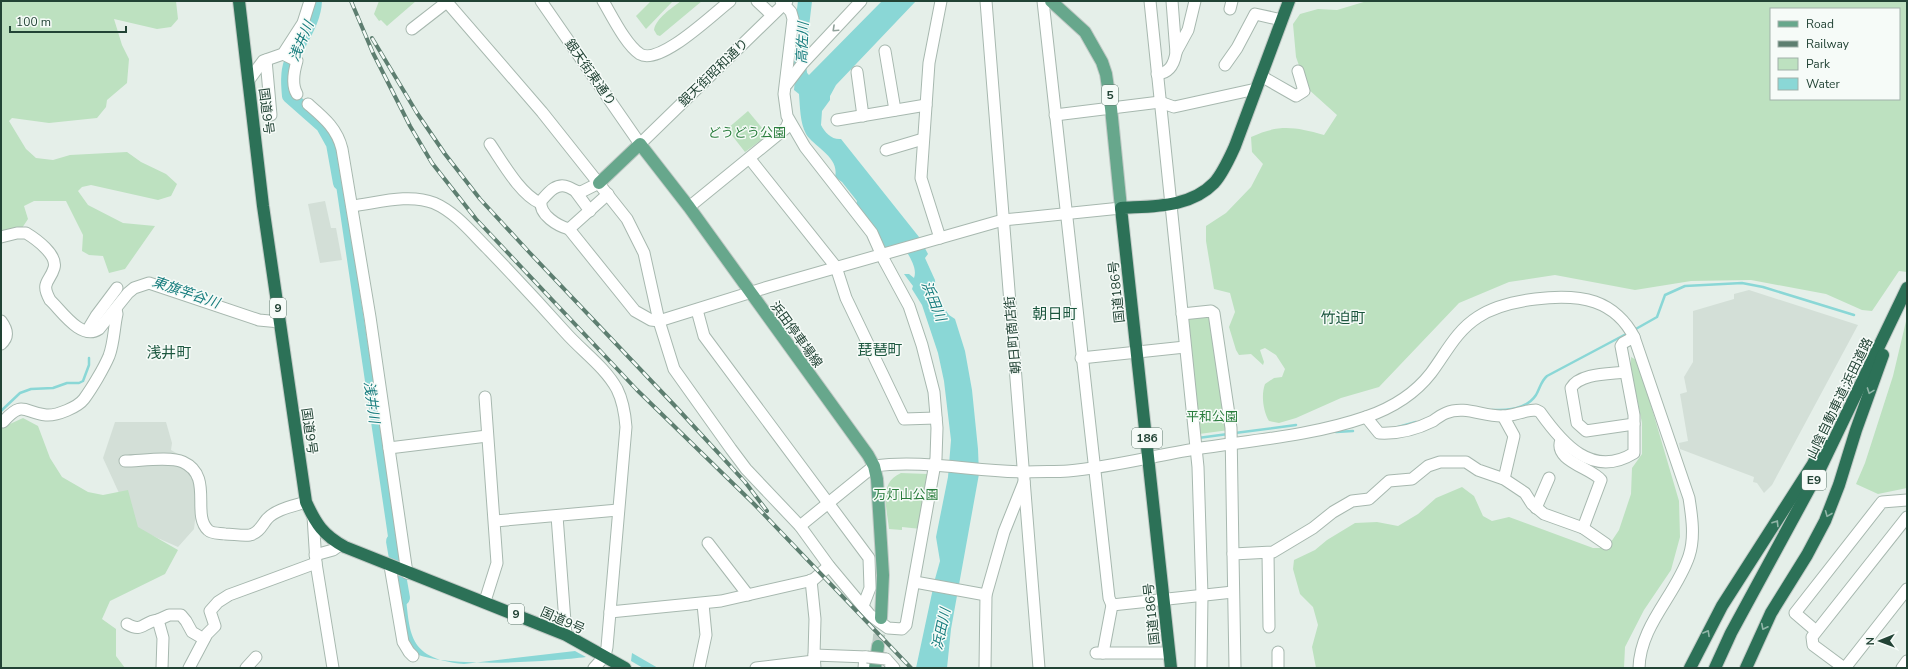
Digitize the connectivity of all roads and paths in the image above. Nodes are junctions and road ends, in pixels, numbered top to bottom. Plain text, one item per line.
1 (239, 1) edge
2 (310, 1) edge
3 (447, 1) edge
4 (540, 1) edge
5 (603, 1) edge
6 (730, 1) edge
7 (757, 1) edge
8 (861, 1) edge
9 (941, 1) edge
10 (986, 1) edge
11 (1043, 1) edge
12 (1051, 1) edge
13 (1150, 1) edge
14 (1172, 1) edge
15 (1195, 1) edge
16 (1289, 1) edge
17 (784, 2) edge
18 (772, 15) junction
19 (1282, 20) junction
20 (412, 29) dead end
21 (885, 51) dead end
22 (1176, 53) junction
23 (289, 57) junction
24 (266, 60) junction
25 (1225, 65) dead end
26 (1298, 71) dead end
27 (857, 72) dead end
28 (1158, 74) junction
29 (1261, 76) junction
30 (249, 80) junction
31 (786, 84) junction
32 (1256, 89) junction
33 (297, 94) dead end
34 (1160, 102) junction
35 (308, 104) dead end
36 (926, 105) junction
37 (1112, 108) junction
38 (895, 110) junction
39 (271, 115) dead end
40 (1055, 115) junction
41 (863, 116) junction
42 (836, 120) dead end
43 (789, 121) junction
44 (923, 138) junction
45 (490, 144) dead end
46 (640, 144) junction
47 (886, 150) dead end
48 (750, 160) junction
49 (599, 183) junction
50 (576, 192) junction
51 (608, 194) junction
52 (540, 203) junction
53 (1170, 204) junction
54 (352, 206) junction
55 (689, 207) junction
56 (1121, 208) junction
57 (590, 211) junction
58 (1065, 213) junction
59 (1003, 220) junction
60 (569, 229) junction
61 (1, 237) edge
62 (940, 238) junction
63 (883, 254) junction
64 (836, 267) junction
65 (117, 288) dead end
66 (1907, 288) edge
67 (750, 293) junction
68 (116, 309) junction
69 (697, 310) junction
70 (1182, 314) junction
71 (1, 321) edge
72 (659, 321) junction
73 (280, 322) junction
74 (87, 331) junction
75 (1634, 337) junction
76 (1, 344) edge
77 (1185, 347) junction
78 (1137, 352) junction
79 (1081, 358) junction
80 (1868, 371) junction
81 (1625, 372) junction
82 (485, 397) dead end
83 (1503, 416) junction
84 (1366, 417) junction
85 (936, 418) junction
86 (3, 422) dead end
87 (1634, 424) junction
88 (487, 436) junction
89 (1561, 440) junction
90 (1232, 445) junction
91 (389, 448) junction
92 (1196, 449) junction
93 (1149, 458) junction
94 (125, 461) dead end
95 (937, 465) junction
96 (874, 466) junction
97 (1094, 467) junction
98 (1024, 477) junction
99 (1550, 478) dead end
100 (1504, 479) junction
101 (1907, 500) edge
102 (306, 502) junction
103 (828, 503) junction
104 (1536, 508) junction
105 (618, 510) junction
106 (313, 516) junction
107 (557, 516) junction
108 (1907, 518) edge
109 (495, 520) junction
110 (800, 526) junction
111 (1583, 528) junction
112 (708, 543) dead end
113 (1606, 544) dead end
114 (340, 545) junction
115 (1268, 553) junction
116 (1233, 554) junction
117 (315, 559) junction
118 (829, 566) junction
119 (398, 569) junction
120 (811, 580) junction
121 (916, 583) junction
122 (1907, 589) edge
123 (1233, 592) junction
124 (748, 595) junction
125 (986, 595) junction
126 (1202, 595) junction
127 (1163, 599) junction
128 (485, 602) junction
129 (703, 604) junction
130 (1112, 605) junction
131 (863, 606) junction
132 (610, 612) junction
133 (881, 618) tunnel mouth
134 (158, 620) junction
135 (127, 624) dead end
136 (1269, 627) dead end
137 (1816, 632) junction
138 (566, 635) junction
139 (204, 639) junction
140 (878, 646) tunnel mouth
141 (1278, 652) dead end
142 (1169, 653) junction
143 (413, 656) dead end
144 (605, 656) junction
145 (256, 657) dead end
146 (815, 661) edge
147 (865, 661) edge
148 (1907, 661) edge
149 (162, 668) edge
150 (189, 668) edge
151 (246, 668) edge
152 (333, 668) edge
153 (594, 668) edge
154 (625, 668) edge
155 (700, 668) edge
156 (756, 668) edge
157 (875, 668) edge
158 (894, 668) edge
159 (985, 668) edge
160 (1039, 668) edge
161 (1171, 668) edge
162 (1200, 668) edge
163 (1235, 668) edge
164 (1278, 668) edge
165 (1638, 668) edge
166 (1690, 668) edge
167 (1716, 668) edge
168 (1746, 668) edge
169 (1845, 668) edge
170 (1902, 668) edge

1 - 30 highway, 国道9号 / 9
2 - 23 street
3 - 20 street
3 - 49 street
4 - 46 street, 銀天街東通り
5 - 6 street
7 - 18 street
8 -> 31 street
9 - 36 street
10 - 59 street, 朝日町商店街
11 - 40 street
12 - 37 main road, 5
13 - 28 street
14 - 22 street
15 - 22 street
16 - 19 highway
17 - 18 street, 銀天街昭和通り
17 - 31 street
18 - 46 street, 銀天街昭和通り
19 - 25 street
19 - 29 highway
21 - 38 street
22 - 28 street
23 - 24 street
23 - 33 street
24 - 30 street
24 - 39 street
26 - 29 street
27 - 41 street
28 - 34 street
29 - 32 highway
30 - 73 highway, 国道9号 / 9
31 - 43 street
32 - 34 street
32 - 53 highway
34 - 37 street
34 - 53 street
35 - 54 street
36 - 38 street
36 - 44 street
37 - 40 street
37 - 56 main road, 5
38 - 41 street
40 - 58 street
41 - 42 street
43 - 48 street
43 - 63 street
44 - 47 street
44 - 62 street
45 - 52 street
46 - 49 main road
46 - 55 main road, 浜田停車場線
48 - 55 street
48 - 64 street
49 - 50 street
49 - 51 street
50 - 52 street
50 - 57 street
51 - 57 street
51 - 72 street
52 - 60 street
53 - 56 highway
53 - 70 street
54 - 91 street
54 - 105 street
55 - 67 main road, 浜田停車場線
56 - 58 street
56 - 78 highway, 国道186号 / 186
57 - 60 street
58 - 59 street
58 - 79 street
59 - 62 street
59 - 98 street, 朝日町商店街
60 - 72 street
61 - 74 street
62 - 63 street
63 - 64 street
63 - 85 street
64 - 67 street
64 - 85 street
65 - 74 street
66 - 80 highway, 山陰自動車道;浜田道路 / E9
66 -> 168 highway
67 - 69 street
67 - 96 main road, 浜田停車場線
68 - 73 street
68 - 74 street
68 - 86 street
69 - 72 street
69 - 103 street
70 - 77 street
70 - 90 street
71 - 76 street
72 - 110 street
73 - 102 highway, 国道9号 / 9
75 - 81 street
75 - 84 street
75 - 165 street
77 - 78 street
77 - 92 street
78 - 79 street
78 - 93 highway, 国道186号 / 186
79 - 97 street
166 -> 80 highway
80 - 167 highway, 山陰自動車道;浜田道路 / E9
81 - 87 street
81 - 87 street
82 - 88 street
83 - 84 street
83 - 89 street
83 - 100 street
84 - 90 street
85 - 95 street
87 - 89 street
88 - 91 street
88 - 109 street
89 - 111 street
90 - 92 street
90 - 116 street
91 - 119 street
92 - 93 street
92 - 126 street
93 - 97 street
93 - 127 highway, 国道186号 / 186
94 - 102 street
95 - 96 street
95 - 98 street
95 - 121 street
96 - 103 street
96 - 133 main road, 浜田停車場線
97 - 98 street
97 - 130 street
98 - 125 street
98 - 160 street, 朝日町商店街
99 - 104 street
100 - 104 street
100 - 115 street
101 - 137 street
102 - 106 highway, 国道9号 / 9
103 - 110 street
103 - 131 street
104 - 111 street
105 - 107 street
105 - 132 street
106 - 114 highway, 国道9号 / 9
106 - 117 street
107 - 109 street
107 - 138 street
108 - 137 street
109 - 128 street
110 - 118 street
111 - 113 street
112 - 124 street
114 - 117 street
114 - 119 highway, 国道9号 / 9
115 - 116 street
115 - 136 street
116 - 123 street
117 - 139 street
117 - 152 street
118 - 120 street
118 - 131 street
119 - 128 highway, 国道9号 / 9
119 - 143 street
120 - 124 street
120 - 146 street
121 - 125 street
121 - 131 street
122 - 169 street
123 - 126 street
123 - 163 street
124 - 129 street
125 - 159 street
126 - 127 street
126 - 162 street
127 - 130 street
127 - 142 highway, 国道186号 / 186
128 - 138 highway, 国道9号 / 9
129 - 132 street
129 - 155 street
130 - 142 street
132 - 144 street
134 - 135 street
134 - 139 street
134 - 149 street
137 - 169 street
138 - 144 highway, 国道9号 / 9
139 - 150 street
140 - 157 main road
141 - 164 street
142 - 161 highway, 国道186号 / 186
144 - 153 street
144 - 154 highway, 国道9号 / 9
145 - 151 street
146 - 147 street
146 - 156 street
147 - 158 street, bridge
148 - 170 street

